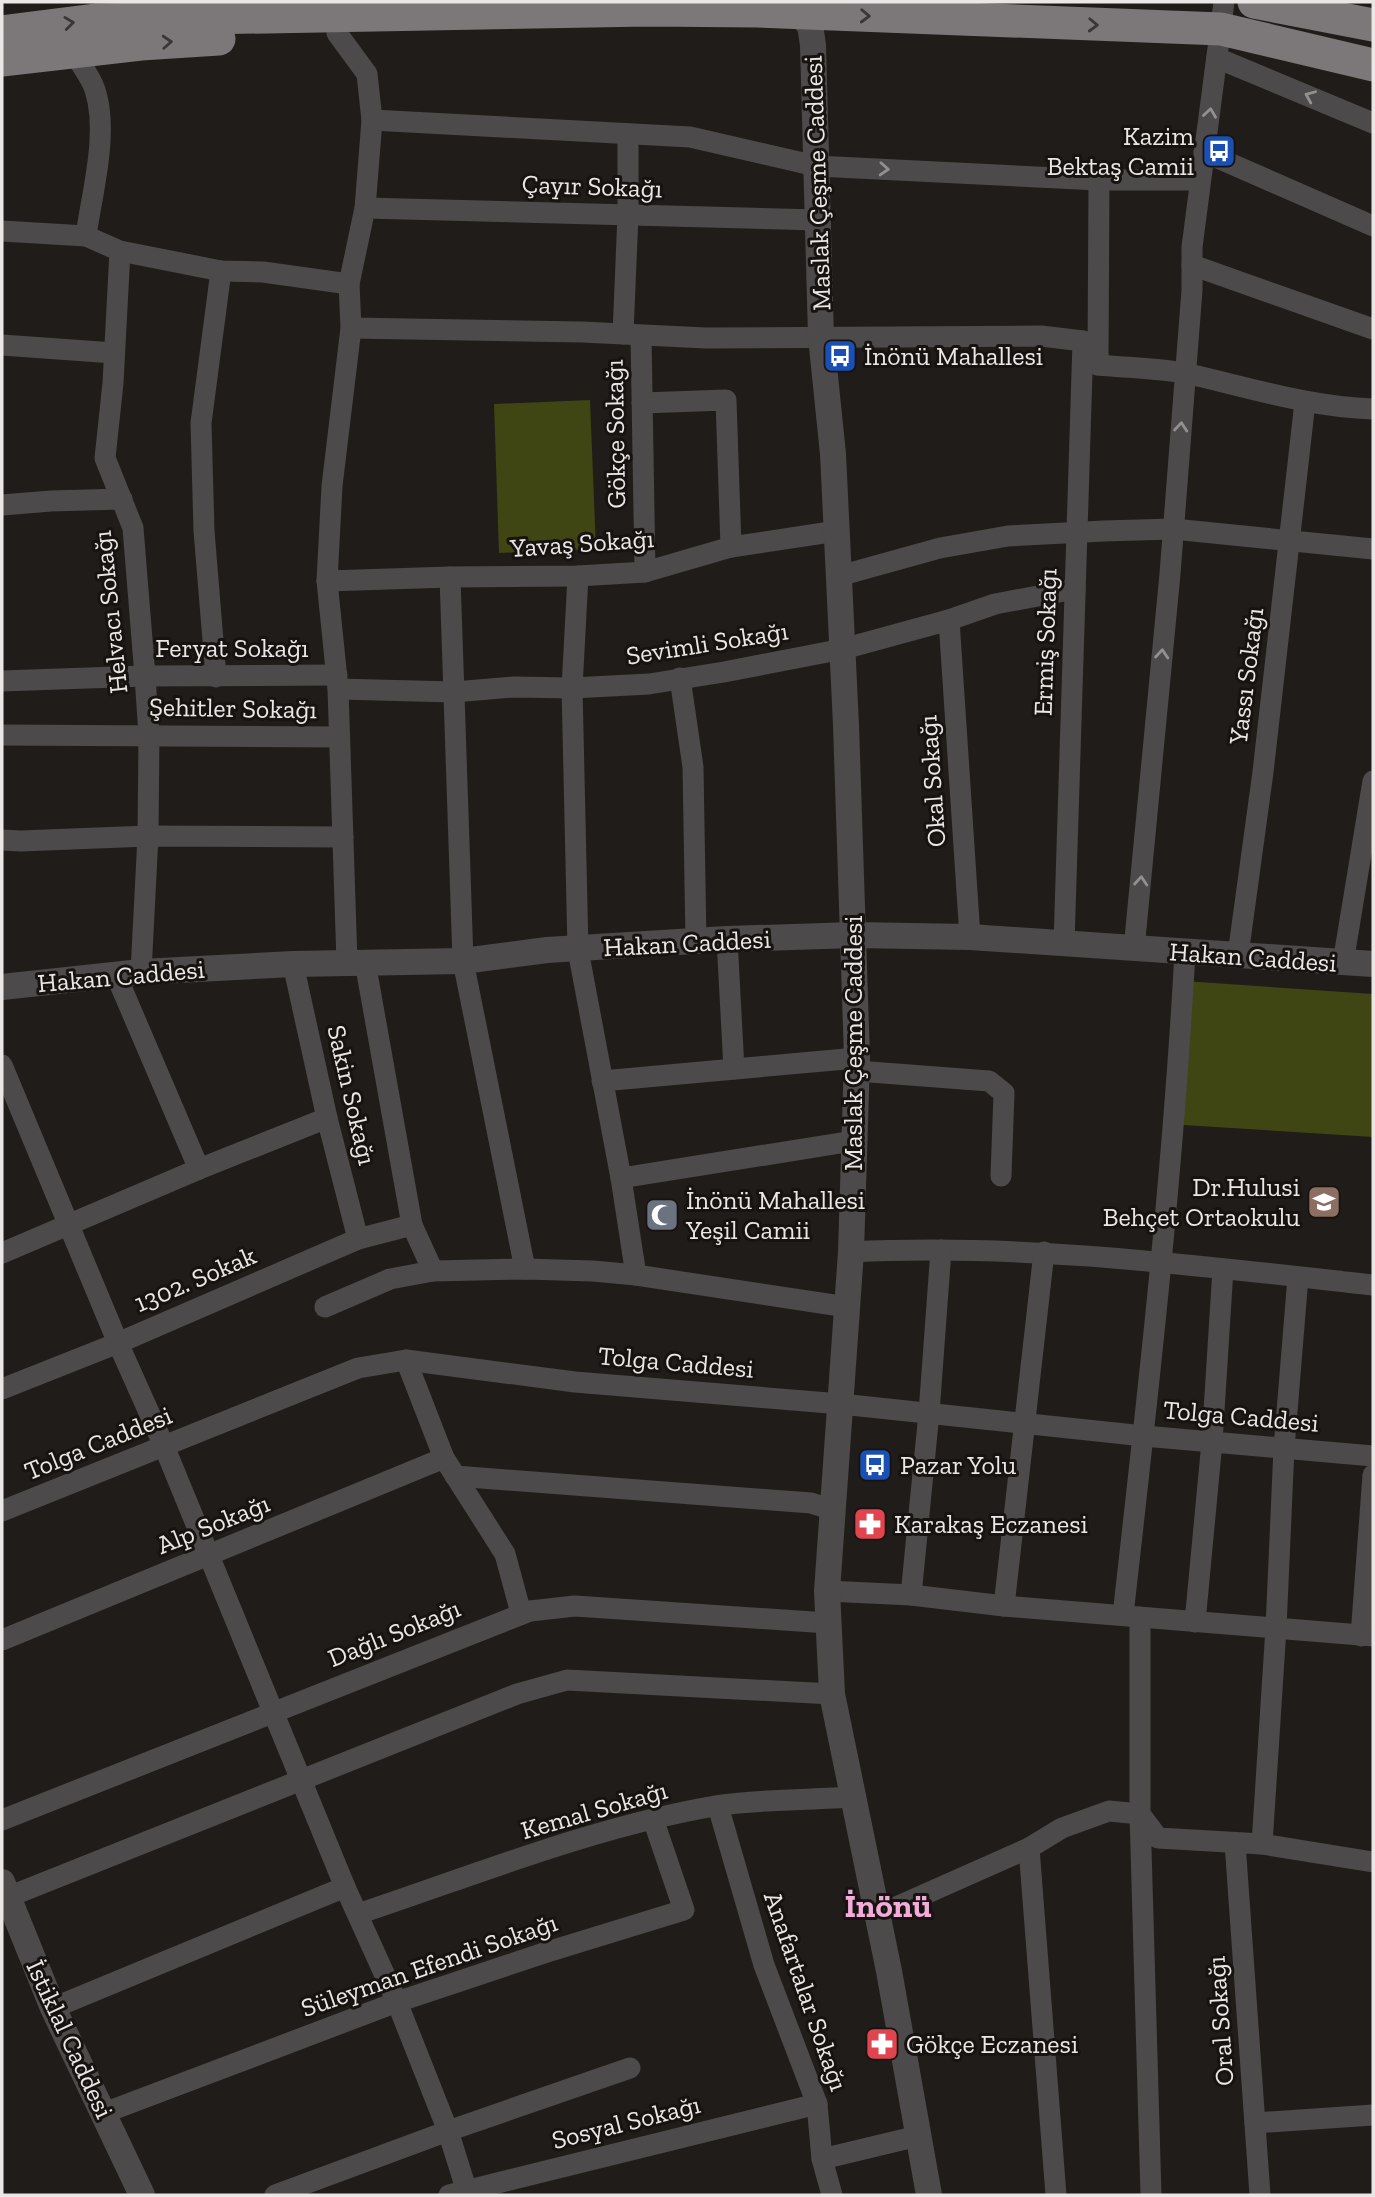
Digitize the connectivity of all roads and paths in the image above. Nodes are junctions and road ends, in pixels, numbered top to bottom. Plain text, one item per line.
1 (1254, 2) edge
2 (1337, 2) edge
3 (686, 6) edge
4 (797, 13) junction
5 (434, 14) junction
6 (1373, 24) edge
7 (1221, 29) edge
8 (2, 32) edge
9 (337, 33) junction
10 (74, 53) junction
11 (2, 60) edge
12 (1373, 65) edge
13 (372, 120) junction
14 (1373, 123) edge
15 (628, 134) junction
16 (1204, 152) junction
17 (816, 166) junction
18 (1099, 180) junction
19 (1200, 180) junction
20 (365, 208) junction
21 (628, 215) junction
22 (817, 220) junction
23 (1373, 226) edge
24 (2, 231) edge
25 (86, 236) junction
26 (120, 251) junction
27 (1192, 265) junction
28 (221, 271) junction
29 (349, 284) junction
30 (351, 328) junction
31 (1373, 329) edge
32 (632, 335) junction
33 (821, 337) junction
34 (1083, 341) junction
35 (2, 345) edge
36 (114, 353) junction
37 (1098, 365) junction
38 (1186, 373) junction
39 (1305, 402) junction
40 (642, 403) junction
41 (1373, 409) edge
42 (122, 499) junction
43 (2, 505) edge
44 (1173, 529) junction
45 (837, 531) junction
46 (1077, 532) junction
47 (1290, 541) junction
48 (731, 547) junction
49 (1373, 549) edge
50 (645, 572) junction
51 (578, 576) junction
52 (839, 576) junction
53 (450, 577) junction
54 (327, 581) junction
55 (1075, 589) junction
56 (949, 620) junction
57 (843, 649) junction
58 (145, 676) junction
59 (216, 677) junction
60 (680, 678) junction
61 (2, 681) edge
62 (338, 682) junction
63 (572, 688) junction
64 (454, 692) junction
65 (2, 734) edge
66 (149, 735) junction
67 (338, 737) junction
68 (1373, 781) edge
69 (149, 836) junction
70 (343, 838) junction
71 (2, 840) edge
72 (854, 935) junction
73 (970, 937) junction
74 (727, 939) junction
75 (696, 942) junction
76 (1064, 944) junction
77 (1134, 949) junction
78 (578, 950) junction
79 (1185, 952) junction
80 (1238, 956) junction
81 (463, 961) junction
82 (356, 962) junction
83 (1343, 962) junction
84 (293, 964) junction
85 (1373, 964) edge
86 (129, 974) junction
87 (2, 987) edge
88 (857, 1064) junction
89 (2, 1065) edge
90 (734, 1069) junction
91 (602, 1081) junction
92 (327, 1118) junction
93 (853, 1141) junction
94 (199, 1169) junction
95 (1001, 1176) dead end
96 (621, 1178) junction
97 (68, 1225) junction
98 (412, 1225) junction
99 (358, 1238) junction
100 (941, 1250) junction
101 (851, 1252) junction
102 (1044, 1252) junction
103 (2, 1253) edge
104 (1162, 1262) junction
105 (525, 1269) junction
106 (1223, 1269) junction
107 (433, 1271) junction
108 (636, 1275) junction
109 (1298, 1277) junction
110 (1373, 1285) edge
111 (325, 1307) dead end
112 (847, 1307) junction
113 (118, 1343) junction
114 (406, 1360) junction
115 (2, 1388) edge
116 (841, 1404) junction
117 (929, 1413) junction
118 (1025, 1422) junction
119 (1144, 1436) junction
120 (1212, 1442) junction
121 (164, 1447) junction
122 (1284, 1448) junction
123 (1373, 1456) edge
124 (450, 1467) junction
125 (1373, 1475) edge
126 (833, 1510) junction
127 (2, 1511) edge
128 (210, 1556) junction
129 (827, 1591) junction
130 (911, 1595) junction
131 (1004, 1606) junction
132 (521, 1613) junction
133 (1131, 1616) junction
134 (1195, 1622) junction
135 (828, 1623) junction
136 (1276, 1628) junction
137 (1367, 1636) edge
138 (2, 1640) edge
139 (832, 1694) junction
140 (273, 1711) junction
141 (301, 1779) junction
142 (853, 1797) junction
143 (718, 1806) junction
144 (1140, 1814) junction
145 (653, 1819) junction
146 (2, 1820) edge
147 (1235, 1843) junction
148 (1262, 1844) junction
149 (1029, 1848) junction
150 (1373, 1861) edge
151 (345, 1887) junction
152 (5, 1889) edge
153 (358, 1914) junction
154 (878, 1915) junction
155 (397, 2002) junction
156 (53, 2008) junction
157 (630, 2068) dead end
158 (817, 2104) junction
159 (104, 2113) junction
160 (1373, 2115) edge
161 (1255, 2123) junction
162 (448, 2131) junction
163 (918, 2136) junction
164 (822, 2159) junction
165 (461, 2193) edge
166 (827, 2194) edge
167 (142, 2195) edge
168 (275, 2195) edge
169 (929, 2195) edge
170 (1056, 2195) edge
171 (1151, 2195) edge
172 (1260, 2195) edge

1 - 6 main road
2 - 6 main road
3 - 4 main road
3 - 5 main road
4 -> 7 main road
4 - 17 street, Maslak Çeşme Caddesi
8 -> 5 main road
5 - 9 main road
7 - 12 main road
14 -> 7 street
16 -> 7 street
10 -> 9 main road
9 - 13 street
10 - 11 main road
10 - 25 street
13 - 15 street
13 - 20 street
15 - 17 street
15 - 21 street, Gökçe Sokağı
16 - 19 street
16 - 23 street
17 -> 18 street
17 - 22 street, Maslak Çeşme Caddesi
18 - 19 street
18 - 37 street
19 - 27 street
20 - 21 street, Çayır Sokağı
20 - 29 street
21 - 22 street, Çayır Sokağı
21 - 32 street, Gökçe Sokağı
22 - 33 street, Maslak Çeşme Caddesi
24 - 25 street
25 - 26 street
26 - 28 street
26 - 36 street, Helvacı Sokağı
27 - 31 street
27 - 38 street
28 - 29 street
28 - 59 street
29 - 30 street
30 - 32 street
30 - 54 street
32 - 33 street
32 - 40 street, Gökçe Sokağı
33 - 34 street
33 - 45 street, Maslak Çeşme Caddesi
34 - 37 street
34 - 46 street, Ermiş Sokağı
35 - 36 street
36 - 42 street, Helvacı Sokağı
37 - 38 street
38 - 39 street
44 -> 38 street
39 - 41 street
39 - 47 street, Yassı Sokağı
40 - 48 street
40 - 50 street, Gökçe Sokağı
42 - 43 street
42 - 58 street, Helvacı Sokağı
44 - 46 street
44 - 47 street
77 -> 44 street
45 - 48 street, Yavaş Sokağı
45 - 52 street, Maslak Çeşme Caddesi
46 - 52 street
46 - 55 street, Ermiş Sokağı
47 - 49 street
47 - 80 street, Yassı Sokağı
48 - 50 street, Yavaş Sokağı
50 - 51 street, Yavaş Sokağı
51 - 53 street, Yavaş Sokağı
51 - 63 street
52 - 57 street, Maslak Çeşme Caddesi
53 - 54 street, Yavaş Sokağı
53 - 64 street
54 - 62 street
55 - 56 street, Sevimli Sokağı
55 - 76 street, Ermiş Sokağı
56 - 57 street, Sevimli Sokağı
56 - 73 street, Okal Sokağı
57 - 60 street, Sevimli Sokağı
57 - 72 street, Maslak Çeşme Caddesi
58 - 59 street, Feryat Sokağı
58 - 61 street, Feryat Sokağı
58 - 66 street, Helvacı Sokağı
59 - 62 street, Feryat Sokağı
60 - 63 street, Sevimli Sokağı
60 - 75 street
62 - 64 street, Sevimli Sokağı
62 - 67 street
63 - 64 street, Sevimli Sokağı
63 - 78 street
64 - 81 street
65 - 66 street, Şehitler Sokağı
66 - 67 street, Şehitler Sokağı
66 - 69 street, Helvacı Sokağı
67 - 70 street
68 - 83 street
69 - 70 street
69 - 71 street
69 - 86 street, Helvacı Sokağı
70 - 82 street
72 - 73 street, Hakan Caddesi
72 - 74 street, Hakan Caddesi
72 - 88 street, Maslak Çeşme Caddesi
73 - 76 street, Hakan Caddesi
74 - 75 street, Hakan Caddesi
74 - 90 street
75 - 78 street, Hakan Caddesi
76 - 77 street, Hakan Caddesi
77 - 79 street, Hakan Caddesi
78 - 81 street, Hakan Caddesi
78 - 91 street
79 - 80 street, Hakan Caddesi
79 - 104 street
80 - 83 street, Hakan Caddesi
81 - 82 street, Hakan Caddesi
81 - 105 street
82 - 84 street, Hakan Caddesi
82 - 98 street
83 - 85 street, Hakan Caddesi
84 - 86 street, Hakan Caddesi
84 - 92 street, Sakin Sokağı
86 - 87 street, Hakan Caddesi
86 - 94 street
88 - 90 street
88 - 93 street, Maslak Çeşme Caddesi
88 - 95 street
89 - 97 street
90 - 91 street
91 - 96 street
92 - 94 street
92 - 99 street, Sakin Sokağı
93 - 96 street
93 - 101 street, Maslak Çeşme Caddesi
94 - 97 street
96 - 108 street
97 - 103 street
97 - 113 street
98 - 99 street, 1302. Sokak
98 - 107 street
99 - 113 street, 1302. Sokak
100 - 101 street
100 - 102 street
100 - 117 street
101 - 112 street, Maslak Çeşme Caddesi
102 - 104 street
102 - 118 street
104 - 106 street
104 - 119 street
105 - 107 street
105 - 108 street
106 - 109 street
106 - 120 street
107 - 111 street
108 - 112 street
109 - 110 street
109 - 122 street
112 - 116 street, Maslak Çeşme Caddesi
113 - 115 street, 1302. Sokak
113 - 121 street
114 - 116 street, Tolga Caddesi
114 - 121 street, Tolga Caddesi
114 - 124 street
116 - 117 street, Tolga Caddesi
116 - 126 street, Maslak Çeşme Caddesi
117 - 118 street, Tolga Caddesi
117 - 130 street
118 - 119 street, Tolga Caddesi
118 - 131 street
119 - 120 street, Tolga Caddesi
119 - 133 street
120 - 122 street, Tolga Caddesi
120 - 134 street
121 - 127 street, Tolga Caddesi
121 - 128 street
122 - 123 street, Tolga Caddesi
122 - 136 street
124 - 126 street, Alp Sokağı
124 - 128 street, Alp Sokağı
124 - 132 street
125 - 137 street
126 - 129 street, Maslak Çeşme Caddesi
128 - 138 street, Alp Sokağı
128 - 140 street
129 - 130 street
129 - 135 street, Maslak Çeşme Caddesi
130 - 131 street
131 - 133 street
132 - 135 street, Dağlı Sokağı
132 - 140 street, Dağlı Sokağı
133 - 134 street
133 - 144 street
134 - 136 street
135 - 139 street, Maslak Çeşme Caddesi
136 - 137 street
136 - 148 street
139 - 141 street
139 - 142 street, Maslak Çeşme Caddesi
140 - 141 street
140 - 146 street, Dağlı Sokağı
141 - 151 street
141 - 152 street
142 - 143 street, Kemal Sokağı
142 - 154 street, Maslak Çeşme Caddesi
143 - 145 street, Kemal Sokağı
143 - 158 street, Anafartalar Sokağı
144 - 147 street
144 - 149 street
144 - 171 street
145 - 153 street, Kemal Sokağı
145 - 155 street, Süleyman Efendi Sokağı
147 - 148 street
147 - 161 street, Oral Sokağı
148 - 150 street
149 - 154 street
149 - 170 street
151 - 153 street
151 - 156 street
152 - 156 street, İstiklal Caddesi
153 - 155 street
154 - 163 street, Maslak Çeşme Caddesi
155 - 159 street, Süleyman Efendi Sokağı
155 - 162 street
156 - 159 street, İstiklal Caddesi
157 - 162 street
158 - 164 street, Anafartalar Sokağı
158 - 165 street, Sosyal Sokağı
159 - 167 street, İstiklal Caddesi
160 - 161 street
161 - 172 street, Oral Sokağı
162 - 165 street
162 - 168 street
163 - 164 street
163 - 169 street, Maslak Çeşme Caddesi
164 - 166 street, Anafartalar Sokağı

